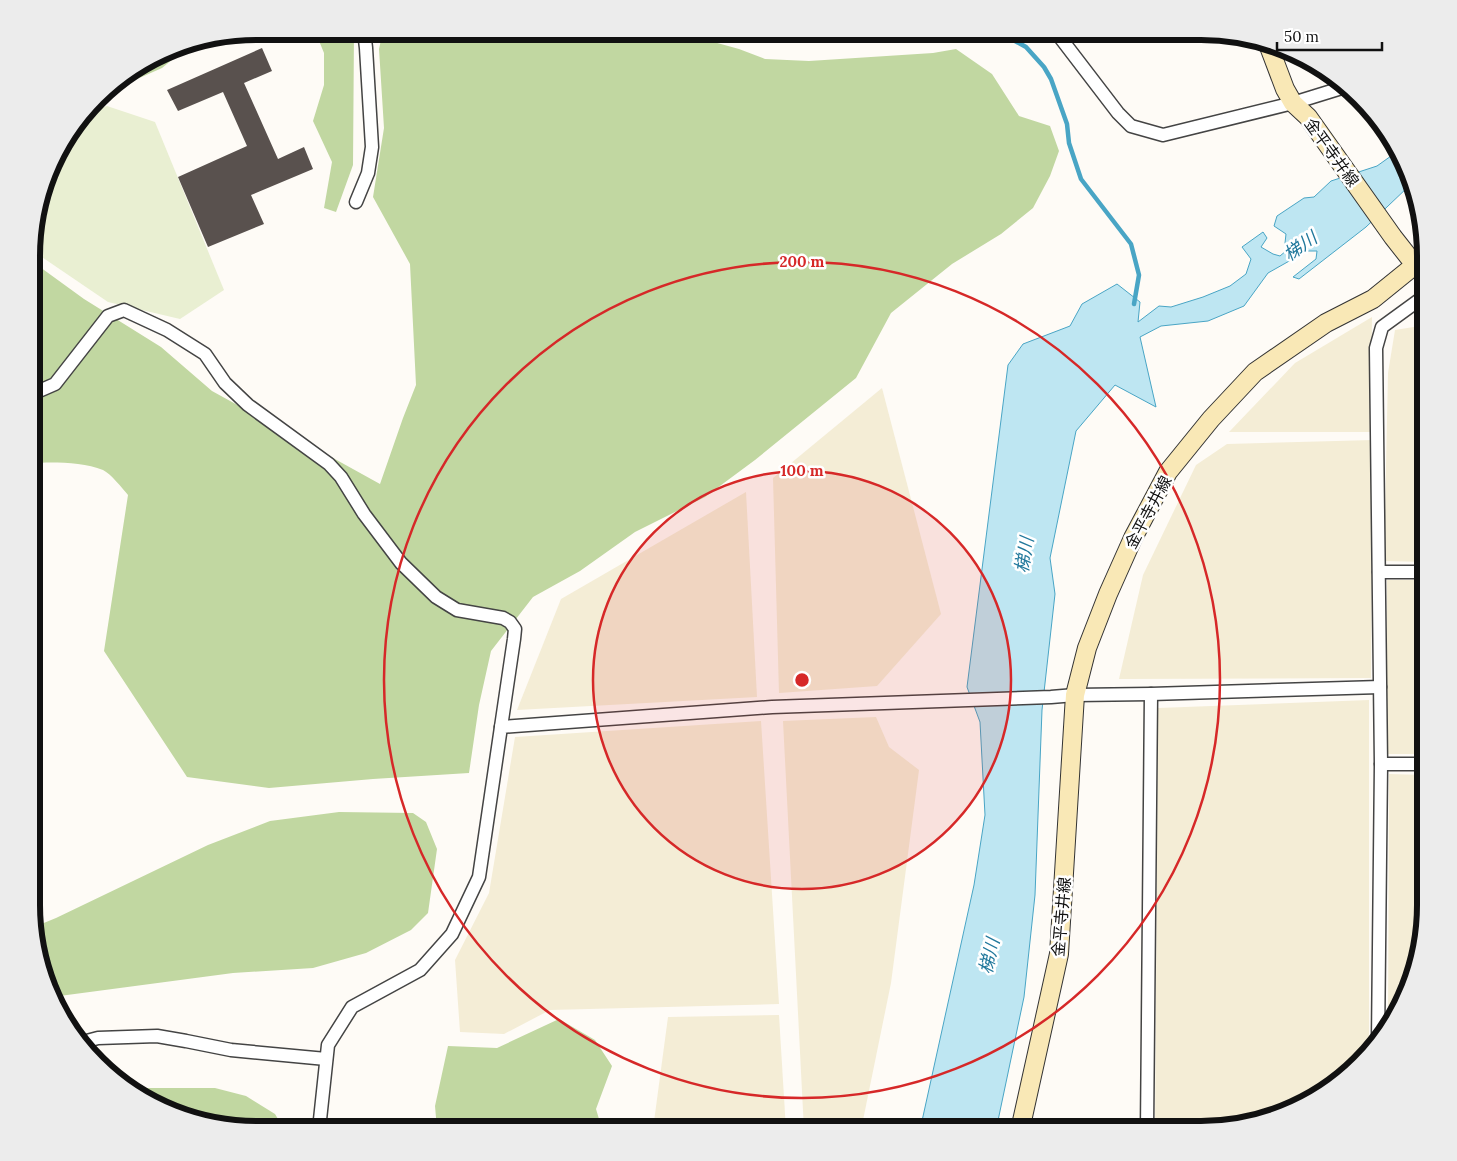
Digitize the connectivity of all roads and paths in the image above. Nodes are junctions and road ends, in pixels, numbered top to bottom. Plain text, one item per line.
1 (365, 40) edge
2 (1062, 40) edge
3 (1271, 51) edge
4 (1337, 89) edge
5 (1293, 103) junction
6 (356, 202) dead end
7 (1417, 260) edge
8 (1417, 268) edge
9 (1417, 302) edge
10 (40, 391) edge
11 (1379, 572) junction
12 (1417, 572) edge
13 (1380, 687) junction
14 (1152, 694) junction
15 (1075, 695) junction
16 (501, 727) junction
17 (1381, 764) junction
18 (1417, 764) edge
19 (1378, 1029) edge
20 (89, 1040) edge
21 (326, 1059) junction
22 (320, 1121) edge
23 (1022, 1121) edge
24 (1147, 1121) edge

1 - 6 street
2 - 5 street
3 - 5 main road, 金平寺井線
4 - 5 street
5 - 7 main road, 金平寺井線
8 - 15 main road, 金平寺井線
9 - 11 street
10 - 16 street
11 - 12 street
11 - 13 street
13 - 14 street
13 - 17 street
14 - 15 street
14 - 24 street
15 - 16 street
15 - 23 main road, 金平寺井線
16 - 21 street
17 - 18 street
17 - 19 street
20 - 21 street
21 - 22 street

